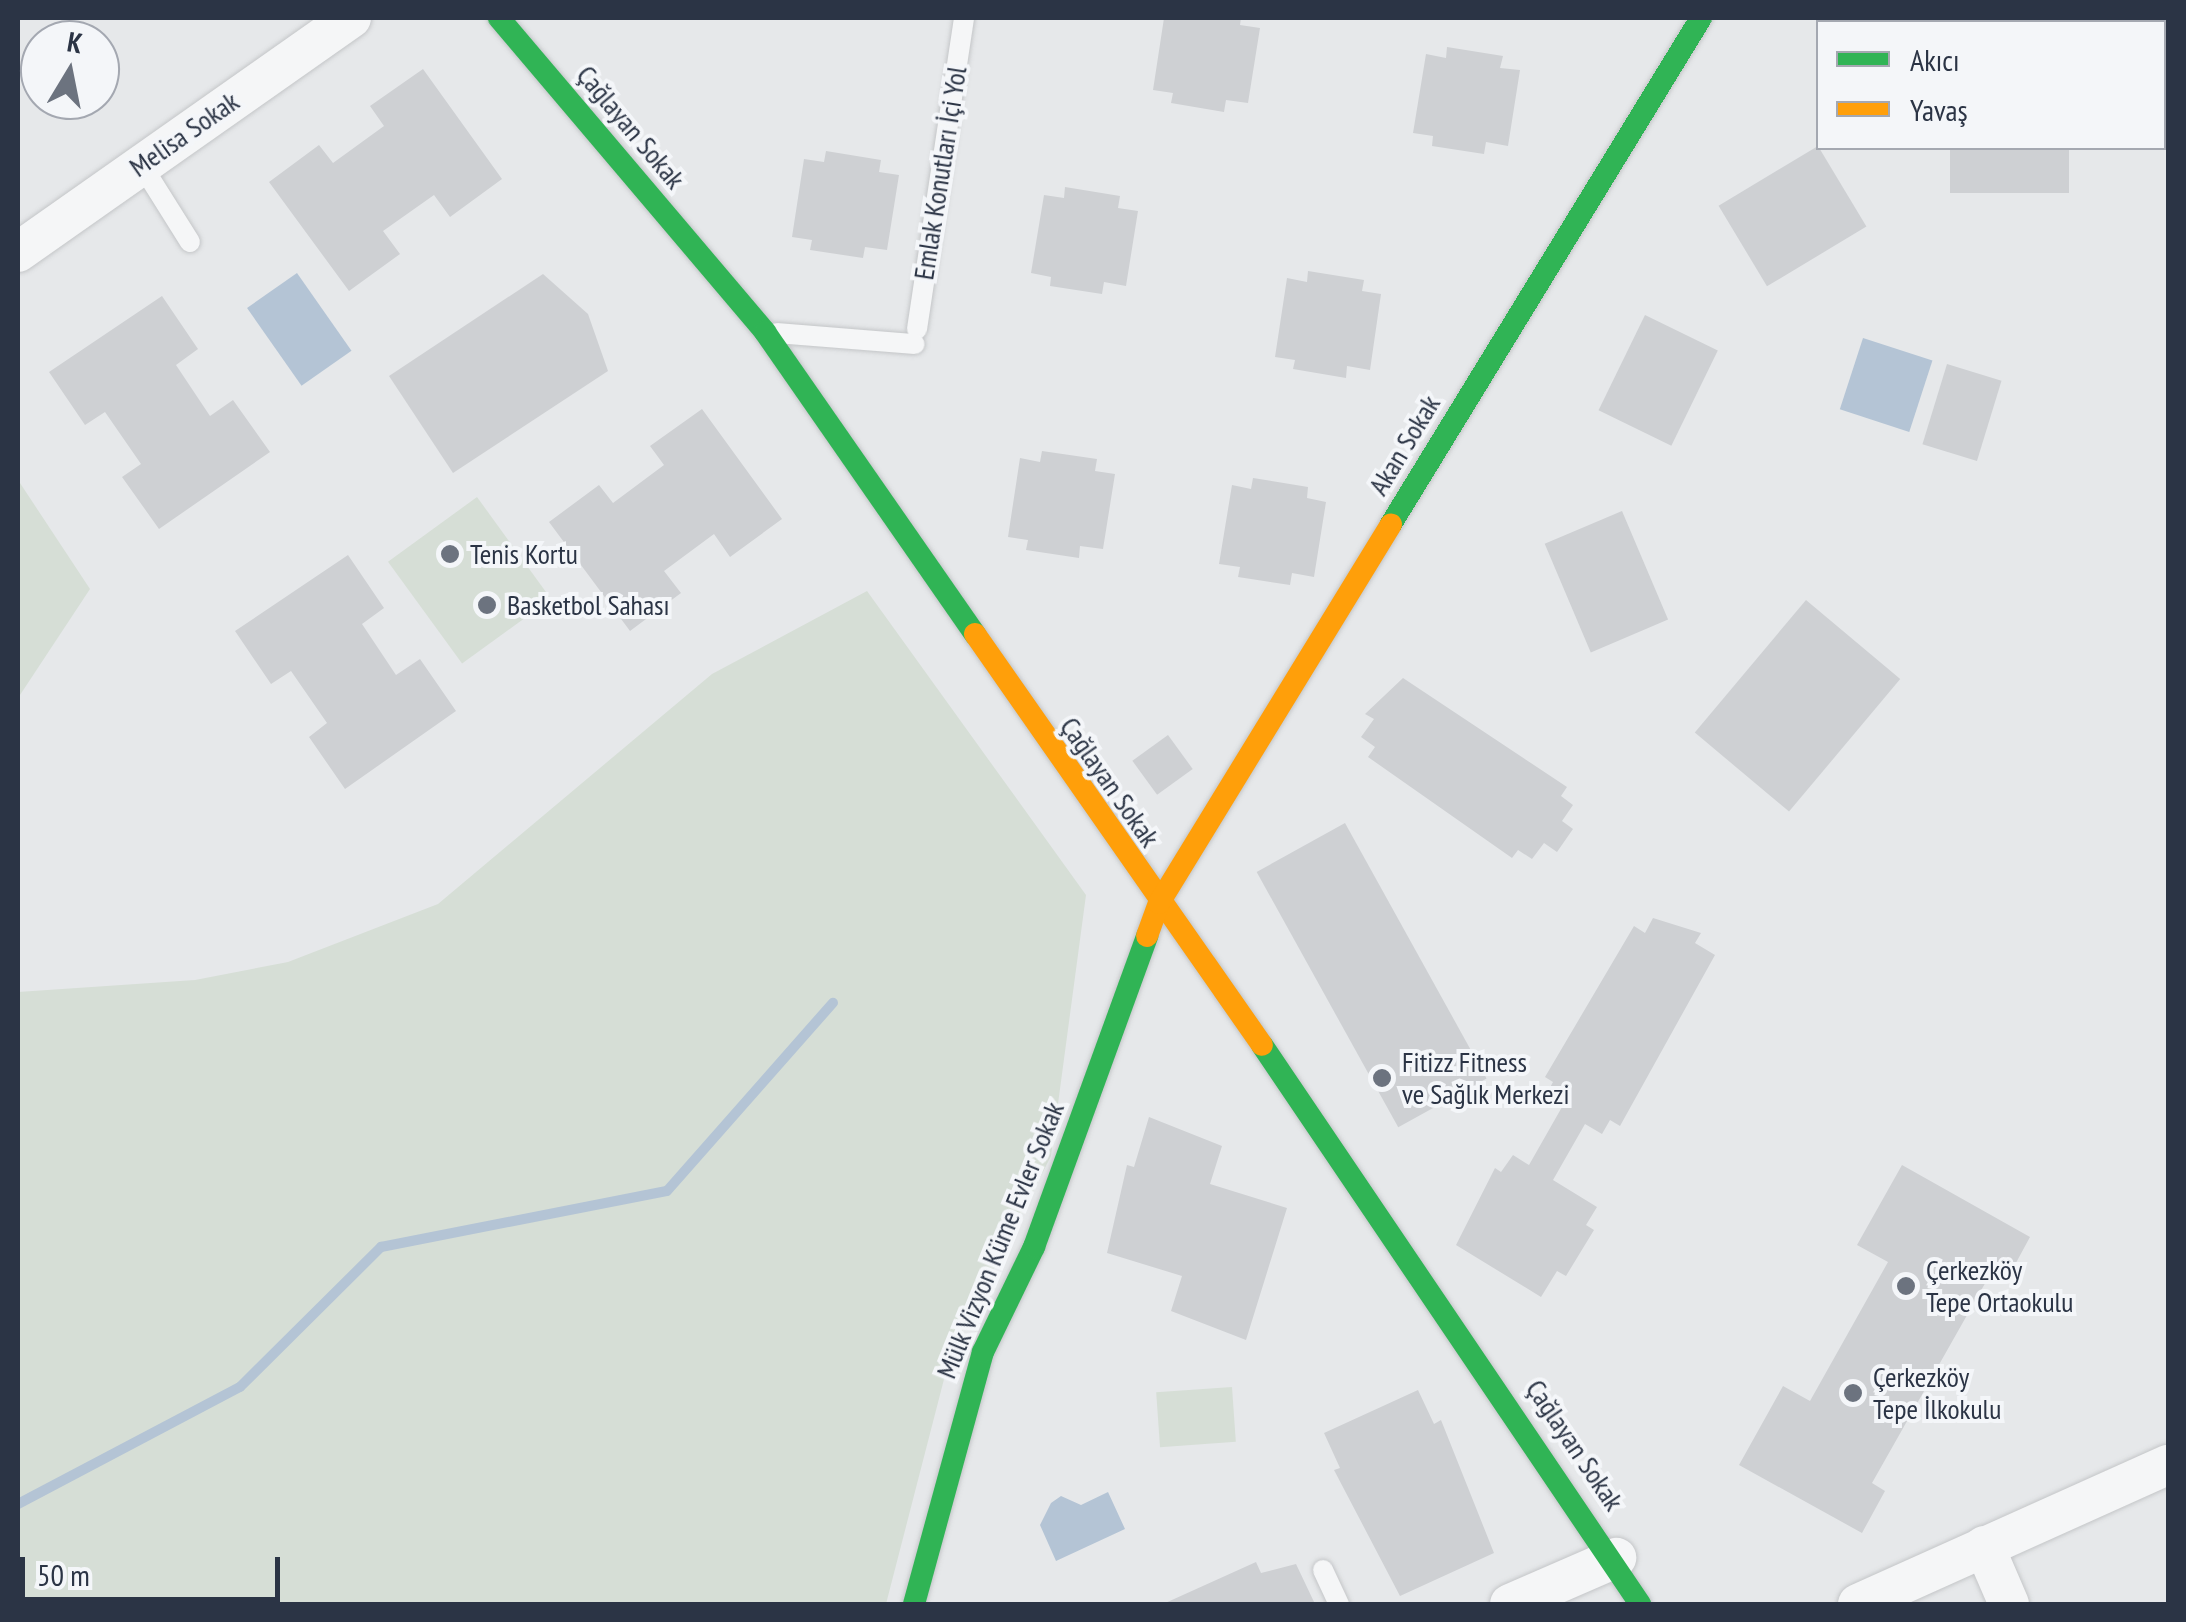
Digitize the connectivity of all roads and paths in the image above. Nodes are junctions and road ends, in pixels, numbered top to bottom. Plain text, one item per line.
1 (351, 18) edge
2 (499, 18) edge
3 (964, 18) edge
4 (1701, 18) edge
5 (141, 164) junction
6 (190, 242) dead end
7 (18, 252) edge
8 (765, 332) junction
9 (1158, 903) junction
10 (2168, 1465) edge
11 (1984, 1546) junction
12 (1616, 1558) junction
13 (1323, 1570) dead end
14 (914, 1604) edge
15 (1339, 1604) edge
16 (1510, 1604) edge
17 (1640, 1604) edge
18 (1858, 1604) edge
19 (2009, 1604) edge

1 - 5 street, Melisa Sokak
2 - 8 street, Çağlayan Sokak
3 - 8 lane, Emlak Konutları İçi Yol
4 - 9 street, Akan Sokak
5 - 6 lane
5 - 7 street, Melisa Sokak
8 - 9 street, Çağlayan Sokak
9 - 12 street, Çağlayan Sokak
9 - 14 street, Mülk Vizyon Küme Evler Sokak
10 - 11 street
11 - 18 street
11 - 19 street
12 - 16 street
12 - 17 street, Çağlayan Sokak
13 - 15 lane

